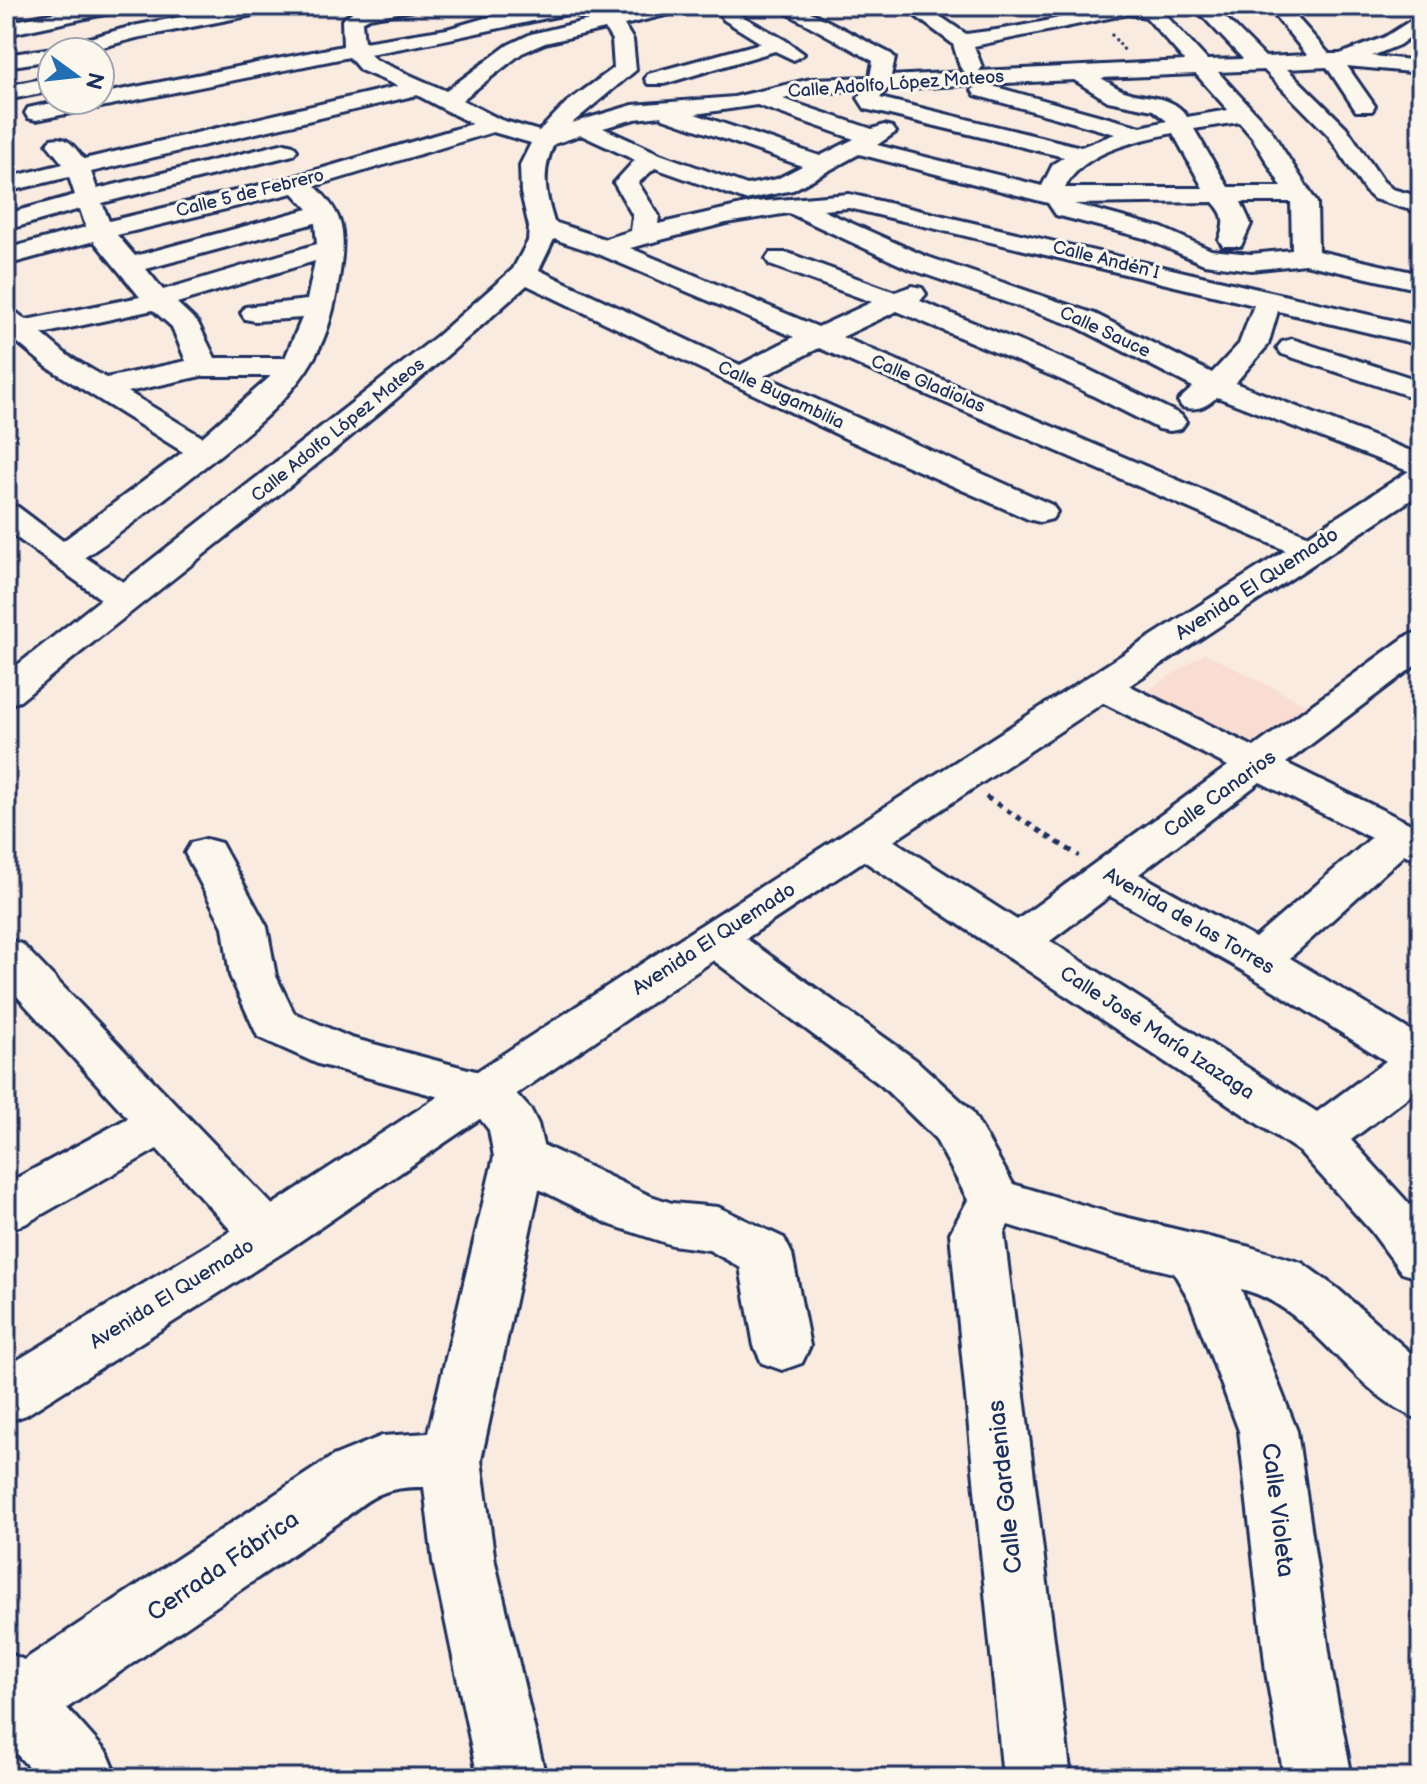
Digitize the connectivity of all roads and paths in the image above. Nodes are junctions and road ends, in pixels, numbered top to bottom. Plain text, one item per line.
1 (114, 6) edge
2 (268, 6) edge
3 (407, 6) edge
4 (574, 6) edge
5 (679, 6) edge
6 (784, 6) edge
7 (912, 6) edge
8 (920, 6) edge
9 (1203, 6) edge
10 (1277, 6) edge
11 (655, 10) edge
12 (731, 16) dead end
13 (1421, 20) edge
14 (609, 22) junction
15 (1051, 26) junction
16 (6, 29) edge
17 (1006, 35) junction
18 (116, 37) edge
19 (895, 39) dead end
20 (962, 41) junction
21 (353, 43) junction
22 (778, 44) junction
23 (515, 49) junction
24 (869, 50) junction
25 (128, 55) dead end
26 (36, 56) edge
27 (471, 57) dead end
28 (116, 58) edge
29 (1333, 60) junction
30 (6, 61) edge
31 (303, 62) junction
32 (1264, 63) junction
33 (428, 65) dead end
34 (1200, 65) junction
35 (1421, 67) edge
36 (625, 70) junction
37 (1083, 73) junction
38 (385, 74) junction
39 (1031, 75) junction
40 (36, 76) edge
41 (972, 77) junction
42 (656, 79) junction
43 (946, 80) junction
44 (879, 84) junction
45 (36, 85) edge
46 (832, 86) junction
47 (10, 87) edge
48 (417, 88) junction
49 (344, 92) junction
50 (757, 97) junction
51 (116, 98) edge
52 (448, 100) junction
53 (699, 105) junction
54 (1364, 106) dead end
55 (661, 109) junction
56 (36, 113) edge
57 (913, 115) junction
58 (1245, 115) junction
59 (38, 116) edge
60 (362, 121) dead end
61 (1179, 122) junction
62 (493, 125) junction
63 (584, 128) junction
64 (1338, 132) junction
65 (88, 133) dead end
66 (1141, 134) junction
67 (1262, 134) junction
68 (457, 135) junction
69 (544, 139) junction
70 (57, 140) junction
71 (865, 142) junction
72 (285, 150) dead end
73 (1088, 152) junction
74 (652, 159) junction
75 (822, 165) junction
76 (77, 167) junction
77 (415, 169) dead end
78 (298, 184) junction
79 (6, 185) edge
80 (745, 193) junction
81 (1219, 194) junction
82 (1298, 194) junction
83 (1130, 195) junction
84 (794, 197) junction
85 (88, 199) junction
86 (1060, 203) junction
87 (1421, 205) edge
88 (326, 212) junction
89 (6, 222) edge
90 (644, 226) junction
91 (542, 227) junction
92 (100, 231) junction
93 (1232, 240) dead end
94 (605, 247) junction
95 (330, 248) junction
96 (1002, 249) junction
97 (1305, 256) junction
98 (6, 257) edge
99 (779, 259) dead end
100 (127, 266) junction
101 (524, 273) junction
102 (956, 277) junction
103 (1417, 277) edge
104 (157, 300) junction
105 (895, 301) junction
106 (1265, 307) junction
107 (317, 308) junction
108 (255, 313) dead end
109 (14, 324) edge
110 (1421, 336) edge
111 (818, 337) junction
112 (1292, 348) dead end
113 (201, 367) junction
114 (292, 367) junction
115 (742, 377) junction
116 (1215, 386) junction
117 (102, 388) junction
118 (1421, 391) edge
119 (1170, 422) junction
120 (203, 451) junction
121 (1421, 466) edge
122 (1126, 467) junction
123 (1421, 478) edge
124 (1040, 512) dead end
125 (6, 514) edge
126 (1311, 549) junction
127 (62, 557) junction
128 (125, 599) junction
129 (1421, 643) edge
130 (1100, 686) junction
131 (6, 693) edge
132 (1258, 766) junction
133 (959, 779) junction
134 (864, 841) junction
135 (1410, 841) edge
136 (206, 853) dead end
137 (1109, 876) junction
138 (714, 938) junction
139 (1017, 943) junction
140 (6, 955) edge
141 (1259, 960) junction
142 (1416, 1072) edge
143 (485, 1091) junction
144 (163, 1122) junction
145 (1318, 1138) junction
146 (520, 1157) junction
147 (995, 1200) junction
148 (6, 1209) edge
149 (268, 1235) junction
150 (1192, 1256) junction
151 (1421, 1257) edge
152 (782, 1346) dead end
153 (1421, 1395) edge
154 (6, 1397) edge
155 (451, 1460) junction
156 (10, 1699) edge
157 (84, 1778) edge
158 (512, 1778) edge
159 (1037, 1778) edge
160 (1318, 1778) edge

1 - 16 street
2 - 18 street
3 - 21 street
4 - 14 street
4 - 21 street
5 - 11 street
6 - 24 street
7 - 8 street
7 - 20 street
9 - 32 street
10 - 29 street
11 - 14 street
12 - 22 street
13 - 29 street, Calle Adolfo López Mateos
14 - 23 street
14 - 36 street
15 - 17 street
15 - 34 street
15 - 37 street
17 - 20 street
17 - 39 street
19 - 24 street
20 - 41 street
21 - 31 street
21 - 38 street
22 - 42 street
22 - 46 street
23 - 27 street
23 - 52 street
24 - 44 street
25 - 28 street
26 - 30 street
29 - 32 street, Calle Adolfo López Mateos
29 - 35 street
29 - 54 street
31 - 49 street
31 - 51 street
32 - 34 street, Calle Adolfo López Mateos
32 - 64 street
33 - 38 street
34 - 37 street, Calle Adolfo López Mateos
34 - 58 street
36 - 42 street
36 - 69 street
37 - 39 street, Calle Adolfo López Mateos
37 - 61 street
38 - 48 street
38 - 49 street
39 - 41 street, Calle Adolfo López Mateos
40 - 47 street
41 - 43 street, Calle Adolfo López Mateos
42 - 53 street
43 - 44 street, Calle Adolfo López Mateos
43 - 66 street
44 - 46 street, Calle Adolfo López Mateos
44 - 57 street
45 - 47 street
46 - 50 street, Calle Adolfo López Mateos
47 - 56 street
48 - 49 street
48 - 52 street
49 - 60 street
49 - 76 street
50 - 53 street, Calle Adolfo López Mateos
50 - 71 street
52 - 62 street
53 - 55 street, Calle Adolfo López Mateos
55 - 63 street, Calle Adolfo López Mateos
55 - 75 street
57 - 71 street
57 - 73 street
58 - 61 street
58 - 67 street
59 - 70 street
61 - 66 street
61 - 81 street
62 - 68 street, Calle 5 de Febrero
62 - 69 street
63 - 69 street, Calle Adolfo López Mateos
63 - 74 street
64 - 67 street
64 - 87 street
65 - 70 street
66 - 73 street
67 - 82 street
68 - 77 street
68 - 78 street, Calle 5 de Febrero
69 - 91 street
70 - 76 street
71 - 75 street
71 - 86 street
72 - 85 street
73 - 83 street
73 - 86 street
74 - 80 street
74 - 90 street
75 - 84 street
76 - 79 street
76 - 85 street
78 - 88 street
78 - 92 street, Calle 5 de Febrero
80 - 84 street
80 - 90 street
81 - 82 street
81 - 83 street
81 - 93 street
82 - 97 street
83 - 86 street
84 - 90 street
84 - 96 street
84 - 96 street
84 - 102 street, Calle Sauce
85 - 89 street
85 - 92 street
86 - 96 street
86 - 97 street
88 - 95 street
88 - 100 street
90 - 94 street
91 - 94 street, Calle Gladiolas
91 - 101 street, Calle Adolfo López Mateos
92 - 98 street, Calle 5 de Febrero
92 - 100 street
94 - 111 street, Calle Gladiolas
95 - 104 street
95 - 107 street
96 - 102 street
96 - 106 street
97 - 103 street
99 - 105 street
100 - 104 street
101 - 115 street, Calle Bugambilia
101 - 128 street, Calle Adolfo López Mateos
102 - 105 street
102 - 116 street, Calle Sauce
104 - 109 street
104 - 113 street
105 - 111 street
105 - 119 street
106 - 110 street
106 - 116 street
107 - 108 street
107 - 114 street
109 - 117 street
111 - 115 street
111 - 122 street, Calle Gladiolas
112 - 118 street
113 - 114 street
113 - 117 street
114 - 120 street
115 - 124 street, Calle Bugambilia
116 - 119 street
116 - 121 street, Calle Sauce
117 - 120 street
119 - 122 street
120 - 127 street
122 - 126 street, Calle Gladiolas
123 - 126 street, Avenida El Quemado
125 - 127 street
126 - 130 street, Avenida El Quemado
127 - 128 street
128 - 131 street, Calle Adolfo López Mateos
129 - 132 street, Calle Canarios
130 - 132 street
130 - 133 street, Avenida El Quemado
132 - 135 street
132 - 137 street, Calle Canarios
133 - 134 street, Avenida El Quemado
133 - 137 path, Avenida de las Torres
134 - 138 street, Avenida El Quemado
134 - 139 street, Calle José María Izazaga
135 - 141 street
136 - 143 street
137 - 139 street, Calle Canarios
137 - 141 street, Avenida de las Torres
138 - 143 street, Avenida El Quemado
138 - 147 street
139 - 145 street, Calle José María Izazaga
140 - 144 street
141 - 142 street, Avenida de las Torres
142 - 145 street
143 - 146 street
143 - 149 street, Avenida El Quemado
144 - 148 street
144 - 149 street
145 - 151 street, Calle José María Izazaga
146 - 152 street
146 - 155 street
147 - 150 street
147 - 159 street, Calle Gardenias
149 - 154 street, Avenida El Quemado
150 - 153 street
150 - 160 street, Calle Violeta
155 - 156 street, Cerrada Fábrica
155 - 158 street
156 - 157 street

